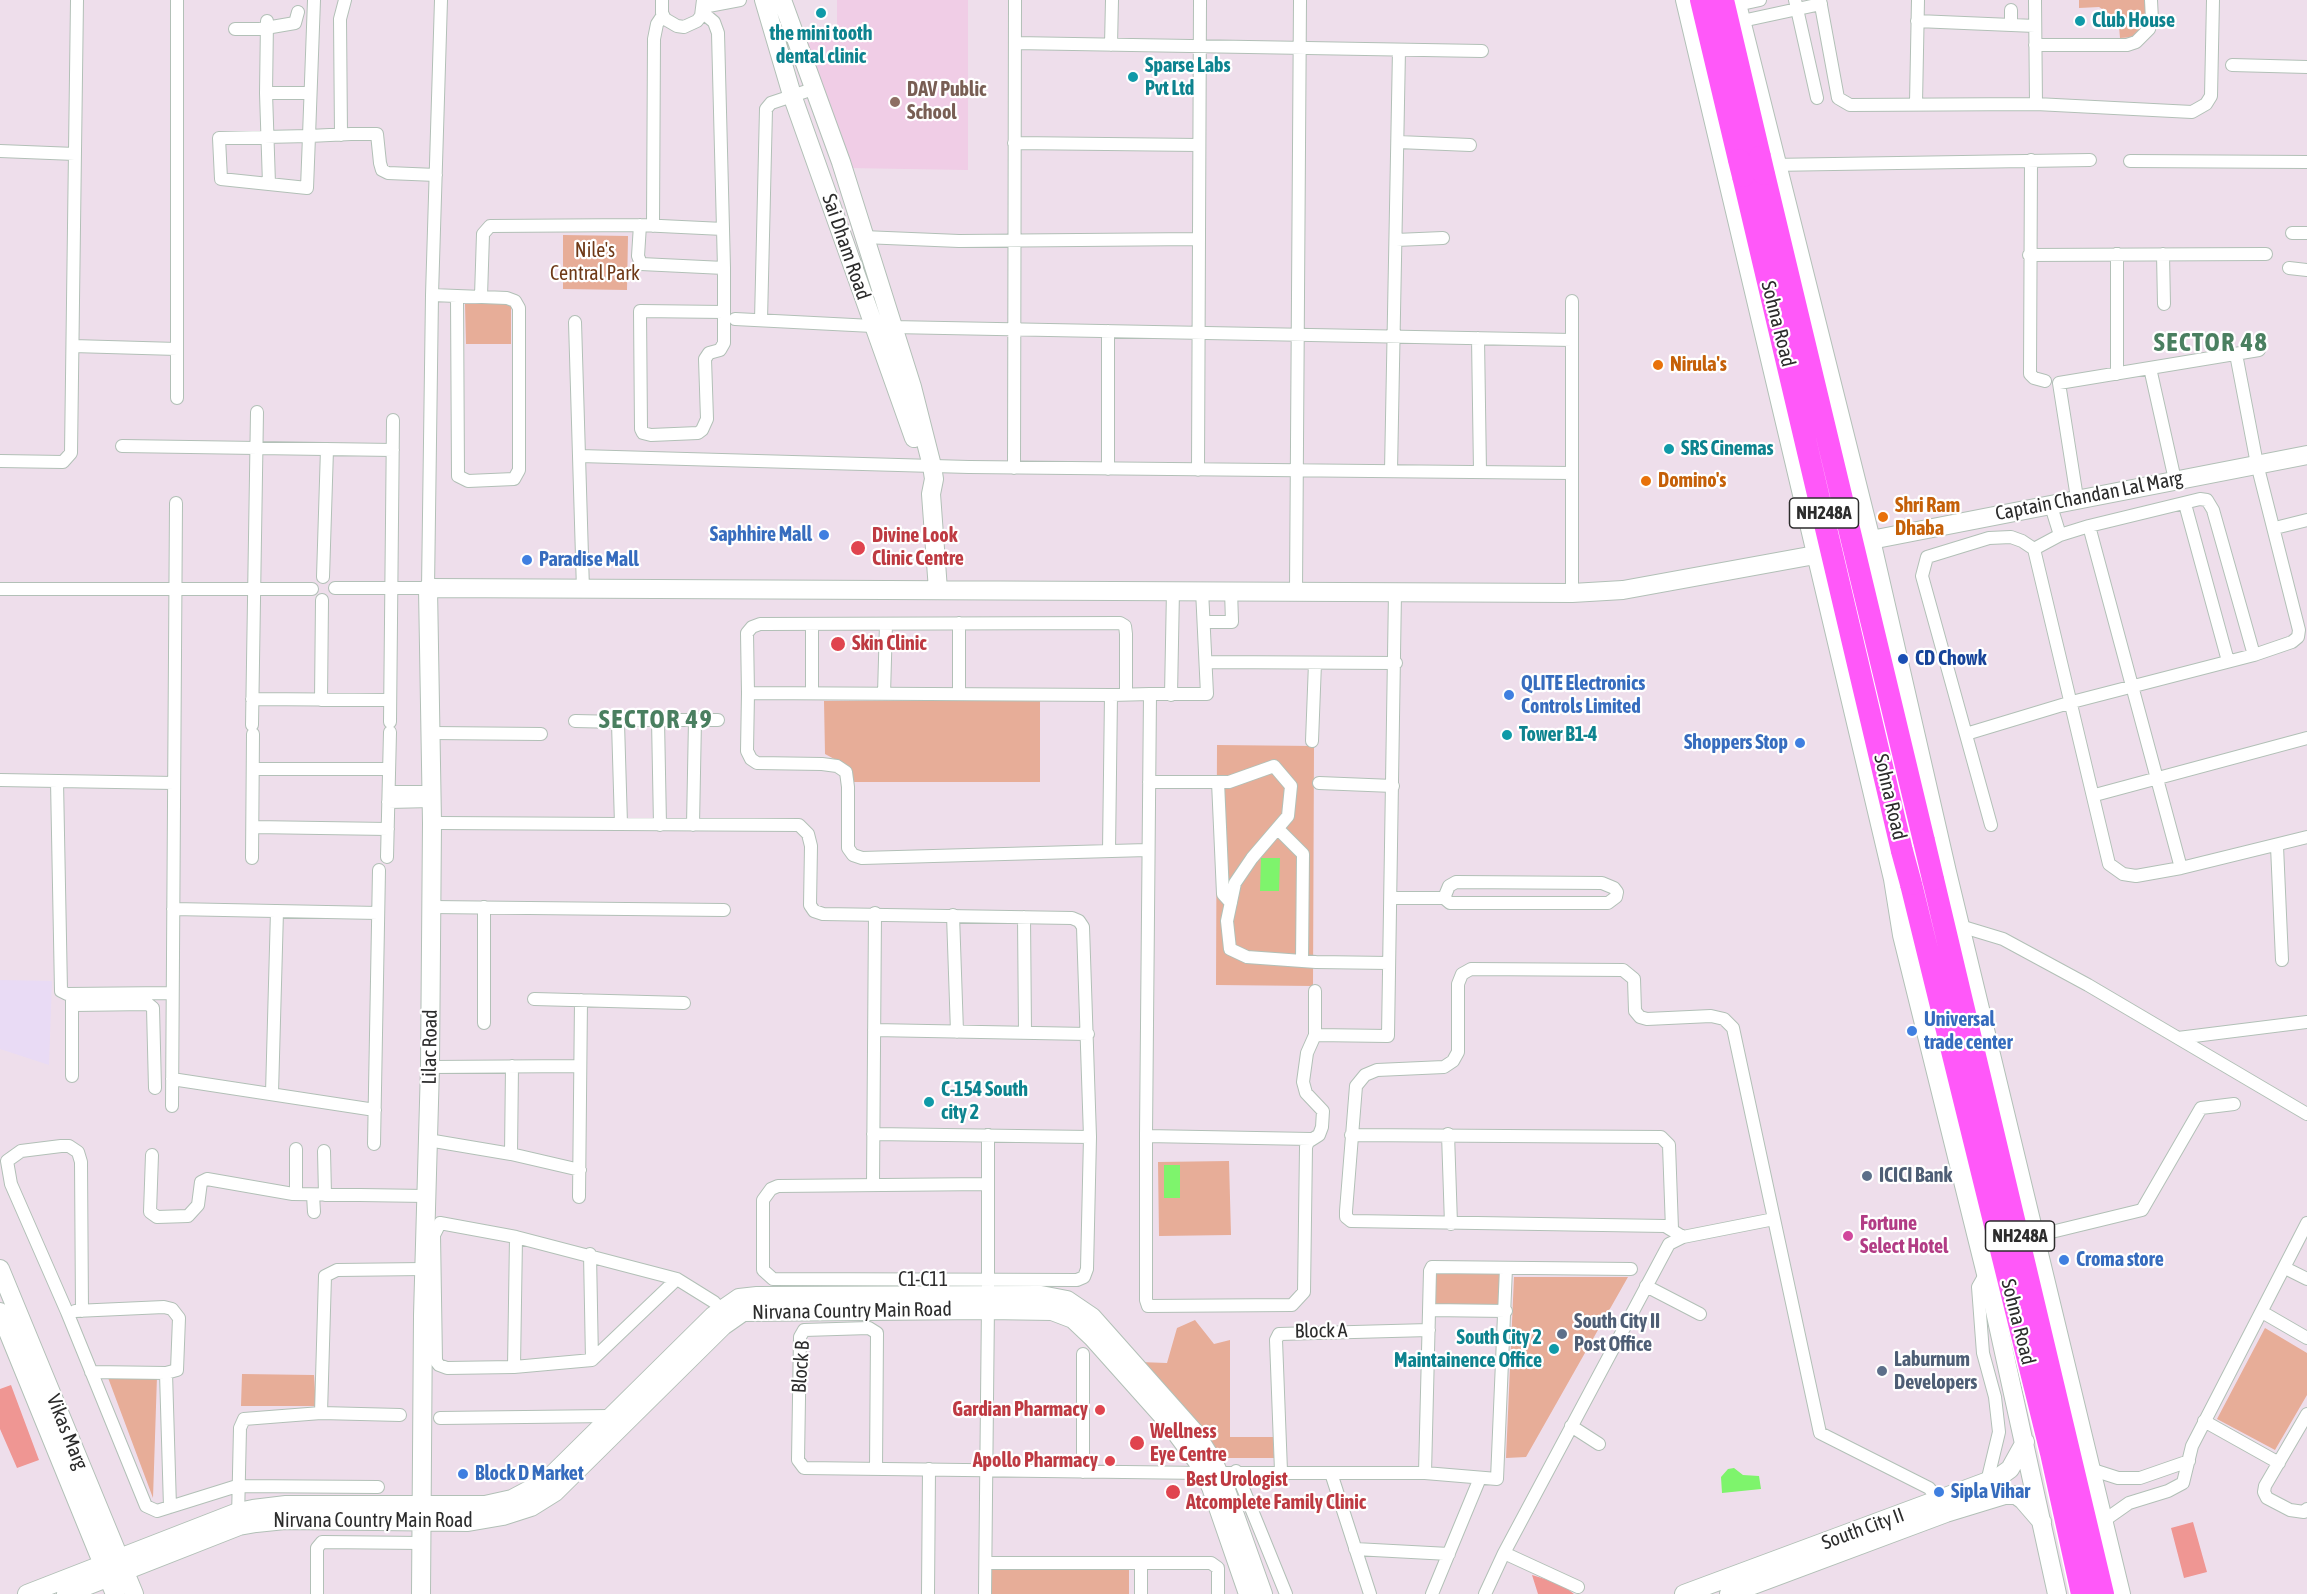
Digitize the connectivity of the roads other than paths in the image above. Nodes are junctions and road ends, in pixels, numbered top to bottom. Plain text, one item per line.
1 (77, 0) edge
2 (177, 0) edge
3 (314, 0) edge
4 (345, 0) edge
5 (441, 0) edge
6 (662, 0) edge
7 (740, 0) edge
8 (764, 0) edge
9 (782, 0) edge
10 (1015, 0) edge
11 (1112, 0) edge
12 (1200, 0) edge
13 (1300, 0) edge
14 (1685, 0) edge
15 (1701, 0) edge
16 (1760, 0) edge
17 (1917, 0) edge
18 (2035, 0) edge
19 (2151, 0) edge
20 (2213, 0) edge
21 (1821, 2) edge
22 (1796, 4) edge
23 (703, 6) edge
24 (1734, 6) edge
25 (2012, 10) dead end
26 (298, 12) dead end
27 (663, 15) junction
28 (1917, 21) junction
29 (267, 24) junction
30 (2011, 25) junction
31 (2035, 26) junction
32 (235, 28) dead end
33 (1014, 44) junction
34 (1111, 45) junction
35 (2035, 45) junction
36 (1200, 46) junction
37 (1299, 48) junction
38 (1399, 50) junction
39 (1482, 51) dead end
40 (2232, 65) dead end
41 (2307, 67) edge
42 (813, 89) junction
43 (266, 93) junction
44 (310, 93) junction
45 (792, 95) junction
46 (1817, 98) dead end
47 (1916, 103) junction
48 (2036, 104) junction
49 (341, 135) junction
50 (309, 136) junction
51 (267, 137) junction
52 (1398, 142) junction
53 (1014, 143) junction
54 (1199, 145) junction
55 (1470, 145) dead end
56 (0, 151) edge
57 (75, 154) junction
58 (2031, 160) junction
59 (2090, 160) dead end
60 (2130, 161) dead end
61 (2307, 162) edge
62 (1751, 167) junction
63 (436, 175) junction
64 (269, 184) junction
65 (640, 225) junction
66 (653, 226) junction
67 (723, 229) junction
68 (2292, 234) dead end
69 (2307, 234) edge
70 (863, 237) junction
71 (1443, 238) dead end
72 (1199, 239) junction
73 (1396, 240) junction
74 (1014, 241) junction
75 (2117, 254) junction
76 (2163, 254) junction
77 (2266, 254) dead end
78 (2029, 255) junction
79 (724, 268) junction
80 (2289, 268) dead end
81 (2307, 270) edge
82 (432, 295) junction
83 (481, 296) junction
84 (458, 297) junction
85 (1572, 301) dead end
86 (2164, 304) dead end
87 (724, 312) junction
88 (735, 319) dead end
89 (761, 320) junction
90 (575, 322) dead end
91 (874, 326) junction
92 (892, 327) junction
93 (1014, 329) junction
94 (1108, 331) junction
95 (1199, 333) junction
96 (1298, 334) junction
97 (1394, 336) junction
98 (1478, 338) junction
99 (1572, 340) junction
100 (73, 346) junction
101 (177, 349) junction
102 (2259, 350) dead end
103 (2236, 354) junction
104 (2150, 368) junction
105 (2117, 374) junction
106 (2045, 381) dead end
107 (177, 398) dead end
108 (257, 412) dead end
109 (393, 420) dead end
110 (122, 446) dead end
111 (256, 448) junction
112 (327, 449) junction
113 (393, 450) junction
114 (2307, 455) edge
115 (580, 456) junction
116 (0, 461) edge
117 (2257, 464) junction
118 (927, 466) junction
119 (1014, 468) junction
120 (1108, 469) junction
121 (1198, 470) junction
122 (1297, 471) junction
123 (1391, 471) junction
124 (1480, 472) junction
125 (1572, 473) junction
126 (2175, 480) junction
127 (2077, 498) junction
128 (176, 503) dead end
129 (2050, 503) junction
130 (2185, 504) junction
131 (2307, 520) edge
132 (2089, 526) junction
133 (2275, 528) junction
134 (2060, 535) junction
135 (1871, 540) junction
136 (2034, 549) junction
137 (1815, 555) junction
138 (323, 577) junction
139 (335, 588) junction
140 (390, 588) junction
141 (428, 588) junction
142 (0, 589) edge
143 (254, 589) junction
144 (312, 589) junction
145 (583, 590) junction
146 (938, 590) junction
147 (1173, 590) junction
148 (1202, 590) junction
149 (1231, 590) junction
150 (175, 591) junction
151 (1296, 591) junction
152 (1395, 592) junction
153 (1572, 593) junction
154 (322, 600) junction
155 (1204, 622) junction
156 (959, 623) junction
157 (813, 624) junction
158 (886, 624) junction
159 (2254, 655) junction
160 (2228, 661) junction
161 (1206, 662) junction
162 (1315, 663) junction
163 (1395, 663) junction
164 (2134, 686) junction
165 (748, 693) junction
166 (812, 693) junction
167 (884, 694) junction
168 (959, 694) junction
169 (1150, 694) junction
170 (1111, 695) junction
171 (1126, 695) junction
172 (1171, 695) junction
173 (252, 699) junction
174 (321, 700) junction
175 (390, 700) junction
176 (2072, 702) junction
177 (658, 720) junction
178 (695, 720) junction
179 (718, 720) dead end
180 (575, 721) dead end
181 (620, 722) junction
182 (432, 733) junction
183 (541, 734) dead end
184 (1966, 734) junction
185 (2307, 738) edge
186 (1312, 741) dead end
187 (389, 769) junction
188 (253, 770) junction
189 (2157, 778) junction
190 (0, 780) edge
191 (57, 781) junction
192 (1149, 782) junction
193 (1218, 782) junction
194 (174, 783) junction
195 (1319, 783) dead end
196 (1393, 786) junction
197 (2095, 795) junction
198 (389, 797) junction
199 (432, 797) junction
200 (439, 823) dead end
201 (621, 824) junction
202 (660, 825) junction
203 (693, 825) junction
204 (1991, 825) dead end
205 (253, 827) junction
206 (388, 829) junction
207 (1278, 829) junction
208 (2307, 837) edge
209 (1932, 842) junction
210 (2277, 846) junction
211 (1147, 850) junction
212 (1109, 851) junction
213 (1895, 855) junction
214 (387, 857) dead end
215 (252, 858) dead end
216 (2181, 868) junction
217 (379, 870) dead end
218 (1939, 873) junction
219 (1902, 882) junction
220 (1390, 898) junction
221 (1443, 898) junction
222 (1231, 903) junction
223 (431, 907) junction
224 (484, 907) junction
225 (173, 909) junction
226 (724, 910) dead end
227 (276, 911) junction
228 (378, 913) junction
229 (875, 913) junction
230 (953, 915) junction
231 (1024, 917) junction
232 (1960, 926) junction
233 (2282, 960) dead end
234 (1302, 961) junction
235 (1389, 963) junction
236 (1315, 991) dead end
237 (172, 993) junction
238 (72, 999) junction
239 (534, 999) dead end
240 (581, 1000) junction
241 (684, 1003) dead end
242 (2307, 1022) edge
243 (484, 1023) dead end
244 (874, 1030) junction
245 (957, 1032) junction
246 (1025, 1033) junction
247 (1088, 1034) junction
248 (1315, 1035) junction
249 (2178, 1038) junction
250 (430, 1066) junction
251 (512, 1066) junction
252 (580, 1066) junction
253 (72, 1076) dead end
254 (172, 1079) junction
255 (155, 1088) dead end
256 (272, 1092) junction
257 (2234, 1104) dead end
258 (172, 1106) dead end
259 (375, 1110) junction
260 (2307, 1114) edge
261 (873, 1134) junction
262 (1448, 1134) junction
263 (988, 1135) junction
264 (1351, 1135) junction
265 (1090, 1137) junction
266 (1146, 1137) junction
267 (1311, 1139) junction
268 (428, 1140) junction
269 (374, 1144) dead end
270 (296, 1149) dead end
271 (324, 1151) dead end
272 (511, 1154) junction
273 (152, 1155) dead end
274 (580, 1170) junction
275 (988, 1184) junction
276 (873, 1185) junction
277 (296, 1194) junction
278 (319, 1195) junction
279 (426, 1196) junction
280 (579, 1197) dead end
281 (314, 1212) dead end
282 (1774, 1219) junction
283 (2307, 1222) edge
284 (1451, 1224) junction
285 (1672, 1229) junction
286 (2035, 1236) junction
287 (516, 1237) junction
288 (1683, 1237) junction
289 (591, 1254) junction
290 (1506, 1268) junction
291 (2285, 1268) junction
292 (0, 1269) edge
293 (424, 1269) junction
294 (1631, 1269) dead end
295 (1986, 1273) junction
296 (677, 1279) junction
297 (2307, 1279) edge
298 (1646, 1286) junction
299 (988, 1299) junction
300 (1430, 1310) junction
301 (82, 1311) junction
302 (1506, 1311) junction
303 (0, 1312) edge
304 (67, 1312) junction
305 (2262, 1312) junction
306 (725, 1314) junction
307 (1700, 1314) dead end
308 (1429, 1330) junction
309 (2307, 1338) edge
310 (1083, 1354) dead end
311 (592, 1360) junction
312 (514, 1367) junction
313 (91, 1372) junction
314 (166, 1373) junction
315 (321, 1413) junction
316 (2307, 1414) edge
317 (400, 1415) dead end
318 (610, 1416) junction
319 (440, 1418) dead end
320 (2204, 1421) junction
321 (1571, 1426) junction
322 (2025, 1442) junction
323 (1599, 1444) dead end
324 (2188, 1461) junction
325 (2279, 1463) junction
326 (876, 1468) junction
327 (928, 1469) junction
328 (2090, 1469) junction
329 (986, 1470) junction
330 (1281, 1471) junction
331 (1083, 1472) junction
332 (1220, 1473) junction
333 (1331, 1473) junction
334 (1425, 1473) junction
335 (2150, 1474) junction
336 (1480, 1478) junction
337 (1988, 1482) junction
338 (237, 1486) junction
339 (378, 1487) dead end
340 (2155, 1495) junction
341 (170, 1507) junction
342 (1943, 1507) junction
343 (2307, 1509) edge
344 (422, 1514) junction
345 (238, 1519) junction
346 (2103, 1522) junction
347 (2043, 1523) junction
348 (422, 1543) junction
349 (1355, 1549) junction
350 (1504, 1553) junction
351 (1449, 1554) junction
352 (986, 1563) junction
353 (1141, 1563) junction
354 (114, 1574) edge
355 (1578, 1587) dead end
356 (27, 1594) edge
357 (66, 1594) edge
358 (134, 1594) edge
359 (317, 1594) edge
360 (421, 1594) edge
361 (928, 1594) edge
362 (986, 1594) edge
363 (1142, 1594) edge
364 (1218, 1594) edge
365 (1248, 1594) edge
366 (1263, 1594) edge
367 (1286, 1594) edge
368 (1370, 1594) edge
369 (1432, 1594) edge
370 (1485, 1594) edge
371 (1684, 1594) edge
372 (1729, 1594) edge
373 (2057, 1594) edge
374 (2082, 1594) edge
375 (2103, 1594) edge
376 (2121, 1594) edge

1 - 57 street
2 - 101 street
3 - 44 street
4 - 49 street
5 - 63 street
6 - 27 street
7 - 23 street
8 - 45 street, Sai Dham Road
9 - 42 street, Sai Dham Road
10 - 33 street
11 - 34 street
12 - 36 street
13 - 37 street
14 - 62 street
15 - 62 highway, Sohna Road / NH248A
16 - 24 street
17 - 28 street
18 - 31 street
19 - 35 street
20 - 48 street
21 - 22 street
21 - 47 street
22 - 24 street
22 - 46 street
23 - 27 street
23 - 67 street
24 - 62 highway, Sohna Road / NH248A
25 - 30 street
26 - 29 street
27 - 66 street
28 - 30 street
28 - 47 street
29 - 32 street
29 - 43 street
30 - 31 street
31 - 35 street
33 - 34 street
33 - 53 street
34 - 36 street
35 - 48 street
36 - 37 street
36 - 54 street
37 - 38 street
37 - 96 street
38 - 39 street
38 - 52 street
40 - 41 street
42 - 45 street
42 - 70 street, Sai Dham Road
43 - 44 street
43 - 51 street
44 - 50 street
45 - 89 street
45 - 91 street, Sai Dham Road
47 - 48 street
49 - 50 street
49 - 63 street
50 - 51 street
50 - 64 street
51 - 64 street
51 - 64 street
52 - 55 street
52 - 73 street
53 - 54 street
53 - 74 street
54 - 72 street
56 - 57 street
57 - 100 street
58 - 59 street
58 - 62 street
58 - 78 street
60 - 61 street
62 - 135 street
62 - 137 street
62 - 209 highway, Sohna Road / NH248A
62 - 213 highway, Sohna Road / NH248A
63 - 82 street
65 - 66 street
65 - 79 street
65 - 83 street
66 - 67 street
67 - 79 street
68 - 69 street
70 - 74 street
70 - 92 street, Sai Dham Road
71 - 73 street
72 - 74 street
72 - 95 street
73 - 97 street
74 - 93 street
75 - 76 street
75 - 78 street
75 - 105 street
76 - 77 street
76 - 86 street
78 - 106 street
79 - 87 street
80 - 81 street
82 - 84 street
82 - 141 street
83 - 84 street
83 - 84 street
85 - 99 street
87 - 87 street
88 - 89 street
89 - 91 street
90 - 115 street
91 - 92 street
91 - 118 street, Sai Dham Road
92 - 93 street
92 - 118 street, Sai Dham Road
93 - 94 street
93 - 119 street
94 - 95 street
94 - 120 street
95 - 96 street
95 - 121 street
96 - 97 street
96 - 122 street
97 - 98 street
97 - 123 street
98 - 99 street
98 - 124 street
99 - 125 street
100 - 101 street
100 - 116 street
101 - 107 street
102 - 103 street
103 - 104 street
103 - 117 street
104 - 105 street
104 - 126 street
105 - 127 street
108 - 111 street
109 - 113 street
110 - 111 street
111 - 112 street
111 - 143 street
112 - 113 street
112 - 138 street
113 - 140 street
114 - 117 street, Captain Chandan Lal Marg
115 - 118 street
115 - 145 street
117 - 126 street, Captain Chandan Lal Marg
117 - 133 street
118 - 119 street
118 - 146 street, Sai Dham Road
119 - 120 street
120 - 121 street
121 - 122 street
122 - 123 street
122 - 151 street
123 - 124 street
124 - 125 street
125 - 153 street
126 - 127 street, Captain Chandan Lal Marg
127 - 129 street, Captain Chandan Lal Marg
128 - 150 street
129 - 134 street
129 - 135 street, Captain Chandan Lal Marg
130 - 132 street
130 - 159 street
130 - 160 street
131 - 133 street
132 - 134 street
132 - 164 street
133 - 159 street
134 - 136 street
135 - 209 street
136 - 176 street
136 - 184 street
137 - 153 street
137 - 213 street
138 - 139 street
138 - 144 street
139 - 140 street
139 - 154 street
140 - 141 street
140 - 175 street
141 - 145 street
141 - 182 street, Lilac Road
142 - 150 street
143 - 144 street
143 - 150 street
143 - 173 street
144 - 154 street
145 - 146 street
146 - 147 street
147 - 148 street
147 - 172 street
148 - 149 street
148 - 155 street
149 - 151 street
149 - 155 street
150 - 194 street
151 - 152 street
152 - 153 street
152 - 163 street
154 - 174 street
155 - 161 street
156 - 158 street
156 - 168 street
156 - 171 street
157 - 158 street
157 - 165 street
157 - 166 street
158 - 167 street
159 - 160 street
160 - 164 street
161 - 162 street
161 - 172 street
162 - 163 street
162 - 186 street
163 - 196 street
164 - 176 street
164 - 189 street
165 - 166 street
165 - 212 street
166 - 167 street
167 - 168 street
168 - 170 street
169 - 171 street
169 - 172 street
169 - 192 street
170 - 171 street
170 - 212 street
173 - 174 street
173 - 188 street
174 - 175 street
175 - 187 street
176 - 184 street
176 - 197 street
177 - 178 street
177 - 181 street
177 - 202 street
178 - 179 street
178 - 203 street
180 - 181 street
181 - 201 street
182 - 183 street
182 - 199 street, Lilac Road
184 - 204 street
185 - 189 street
187 - 188 street
187 - 198 street
188 - 205 street
189 - 197 street
189 - 216 street
190 - 191 street
191 - 194 street
191 - 238 street
192 - 193 street
192 - 211 street
193 - 207 street
193 - 222 street
194 - 225 street
195 - 196 street
196 - 220 street
197 - 216 street
198 - 199 street
198 - 206 street
199 - 223 street, Lilac Road
200 - 201 street
201 - 202 street
202 - 203 street
203 - 229 street
205 - 206 street
205 - 215 street
206 - 214 street
207 - 222 street
207 - 234 street
208 - 210 street
209 - 213 street
209 - 218 highway, Sohna Road / NH248A, bridge
210 - 216 street
210 - 233 street
211 - 212 street
211 - 266 street
213 - 219 highway, Sohna Road / NH248A, bridge
217 - 228 street
218 - 219 street
218 - 232 street
218 - 375 highway, Sohna Road / NH248A
219 - 295 street
219 - 374 highway, Sohna Road / NH248A
220 - 221 street
220 - 235 street
221 - 221 street
222 - 234 street
223 - 224 street
223 - 250 street, Lilac Road
224 - 226 street
224 - 243 street
225 - 227 street
225 - 237 street
227 - 228 street
227 - 256 street
228 - 259 street
229 - 230 street
229 - 244 street
230 - 231 street
230 - 245 street
231 - 246 street
231 - 247 street
232 - 249 street
232 - 286 street
234 - 235 street
235 - 248 street
236 - 248 street
237 - 238 street
237 - 254 street
238 - 253 street
238 - 255 street
239 - 240 street
240 - 241 street
240 - 252 street
242 - 249 street
244 - 245 street
244 - 261 street
245 - 246 street
246 - 247 street
247 - 265 street
248 - 267 street
249 - 260 street
250 - 251 street
250 - 268 street, Lilac Road
251 - 252 street
251 - 272 street
252 - 274 street
254 - 256 street
254 - 258 street
256 - 259 street
257 - 286 street
259 - 269 street
261 - 263 street
261 - 276 street
262 - 264 street
262 - 284 street
262 - 285 street
263 - 265 street
263 - 275 street
264 - 282 street
264 - 284 street
265 - 299 street, C1-C11
266 - 267 street
266 - 267 street
268 - 272 street
268 - 279 street, Lilac Road
270 - 277 street
271 - 278 street
272 - 274 street
273 - 277 street
274 - 280 street
275 - 276 street
275 - 299 street
276 - 299 street, C1-C11
277 - 278 street
278 - 279 street
278 - 281 street
279 - 293 street, Lilac Road
282 - 288 street
282 - 342 street
283 - 291 street
284 - 285 street
285 - 288 street
286 - 328 street
287 - 289 street
287 - 312 street
287 - 312 street
288 - 298 street
289 - 296 street
289 - 311 street
290 - 294 street
290 - 300 street
290 - 302 street
291 - 297 street
291 - 305 street
292 - 354 street, Vikas Marg
293 - 315 street
293 - 344 street, Lilac Road
295 - 322 street
295 - 337 street
296 - 306 street
296 - 311 street
298 - 307 street
298 - 321 street
299 - 306 street, Nirvana Country Main Road
299 - 329 street
299 - 332 street, Nirvana Country Main Road
300 - 302 street
300 - 308 street
301 - 304 street
301 - 304 street
301 - 314 street
302 - 336 street
303 - 354 street
304 - 313 street
305 - 309 street
305 - 320 street
306 - 318 street, Nirvana Country Main Road
306 - 344 street, Nirvana Country Main Road
308 - 330 street, Block A
308 - 334 street
310 - 331 street
311 - 312 street
313 - 314 street
313 - 341 street
314 - 341 street
315 - 317 street
315 - 338 street
316 - 325 street
318 - 319 street
318 - 344 street, Nirvana Country Main Road
320 - 324 street
320 - 325 street
321 - 323 street
321 - 350 street
322 - 337 street, South City II
322 - 347 street
324 - 335 street
324 - 340 street
325 - 343 street
326 - 326 street, Block B
326 - 327 street, Block B
327 - 329 street, Block B
327 - 361 street
328 - 335 street
328 - 346 street
329 - 331 street, Block B
329 - 352 street
330 - 332 street
330 - 333 street
331 - 332 street, Block B
332 - 365 street, Nirvana Country Main Road
332 - 366 street
332 - 367 street
333 - 334 street
333 - 349 street
334 - 336 street
335 - 340 street
336 - 351 street
337 - 342 street, South City II
338 - 339 street
338 - 341 street
338 - 345 street
340 - 346 street
342 - 347 street, South City II
342 - 371 street, South City II
342 - 372 street, South City II
344 - 345 street, Nirvana Country Main Road
344 - 348 street, Lilac Road
345 - 354 street, Nirvana Country Main Road
346 - 376 street
347 - 373 street
348 - 359 street
348 - 360 street, Lilac Road
349 - 351 street
349 - 368 street
350 - 355 street
350 - 370 street
351 - 369 street
352 - 353 street
352 - 362 street
353 - 363 street
353 - 364 street
354 - 356 street, Nirvana Country Main Road
354 - 357 street, Nirvana Country Main Road
354 - 358 street, Vikas Marg

